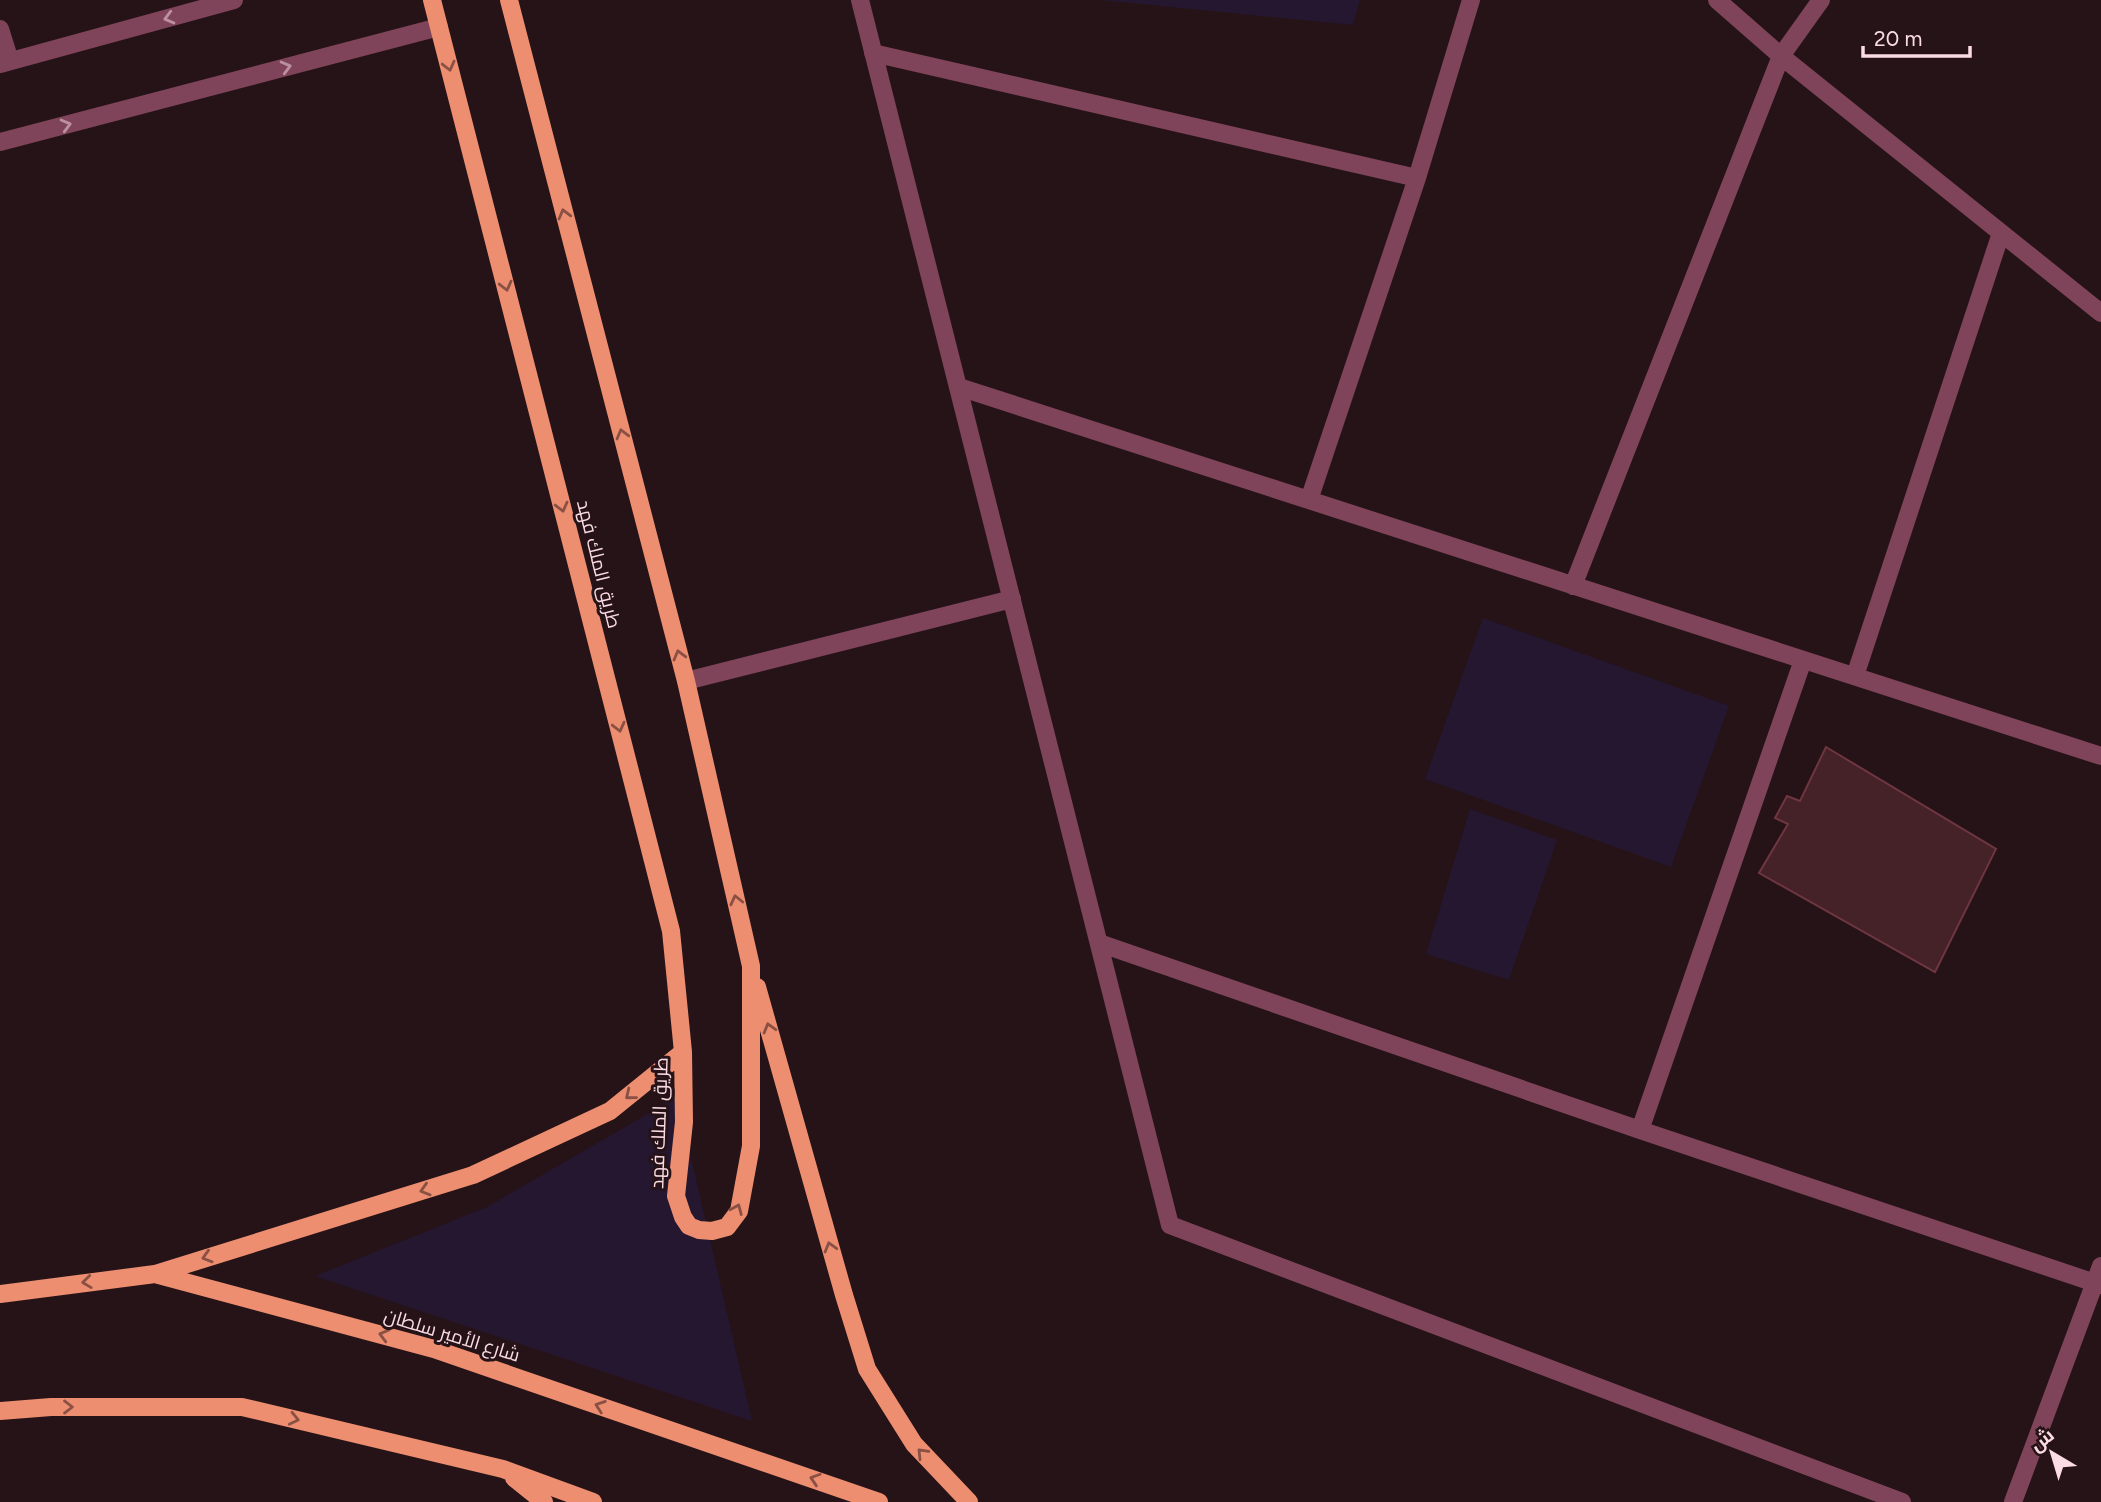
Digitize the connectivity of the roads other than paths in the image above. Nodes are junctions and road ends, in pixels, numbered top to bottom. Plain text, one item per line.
1 (234, 0) edge
2 (432, 0) edge
3 (509, 0) edge
4 (860, 0) edge
5 (1471, 0) edge
6 (1717, 0) edge
7 (1821, 0) edge
8 (439, 27) junction
9 (0, 29) edge
10 (873, 53) junction
11 (1781, 56) junction
12 (5, 63) edge
13 (0, 142) edge
14 (1417, 178) junction
15 (2001, 233) junction
16 (2101, 313) edge
17 (959, 387) junction
18 (1309, 500) junction
19 (1573, 586) junction
20 (1012, 598) junction
21 (1803, 660) junction
22 (1854, 676) junction
23 (686, 681) junction
24 (2101, 756) edge
25 (1099, 943) junction
26 (751, 967) junction
27 (683, 1052) junction
28 (1640, 1130) junction
29 (155, 1273) junction
30 (2099, 1278) edge
31 (0, 1294) edge
32 (0, 1410) edge
33 (503, 1469) junction
34 (544, 1502) edge
35 (593, 1502) edge
36 (879, 1502) edge
37 (970, 1502) edge
38 (1902, 1502) edge
39 (2013, 1502) edge

1 -> 12 street
2 - 8 main road, طريق الملك فهد
23 -> 3 main road, طريق الملك فهد
4 - 10 street
5 - 14 street
6 - 11 street
7 - 11 street
13 -> 8 street
8 -> 27 main road, طريق الملك فهد
9 - 12 street
10 - 14 street
10 - 17 street
11 - 15 street
11 - 19 street
14 - 18 street
15 - 16 street
15 - 22 street
17 - 18 street
17 - 20 street
18 - 19 street
19 - 21 street
20 - 23 street
20 - 25 street
21 - 22 street
21 - 28 street
22 - 24 street
26 -> 23 main road, طريق الملك فهد
25 - 28 street
25 - 38 street
27 -> 26 main road, طريق الملك فهد
37 -> 26 main road
27 -> 29 main road
28 - 30 street
29 -> 31 main road, شارع الأمير سلطان
36 -> 29 main road, شارع الأمير سلطان
30 - 39 street
32 -> 33 main road
33 - 34 main road
33 - 35 main road

